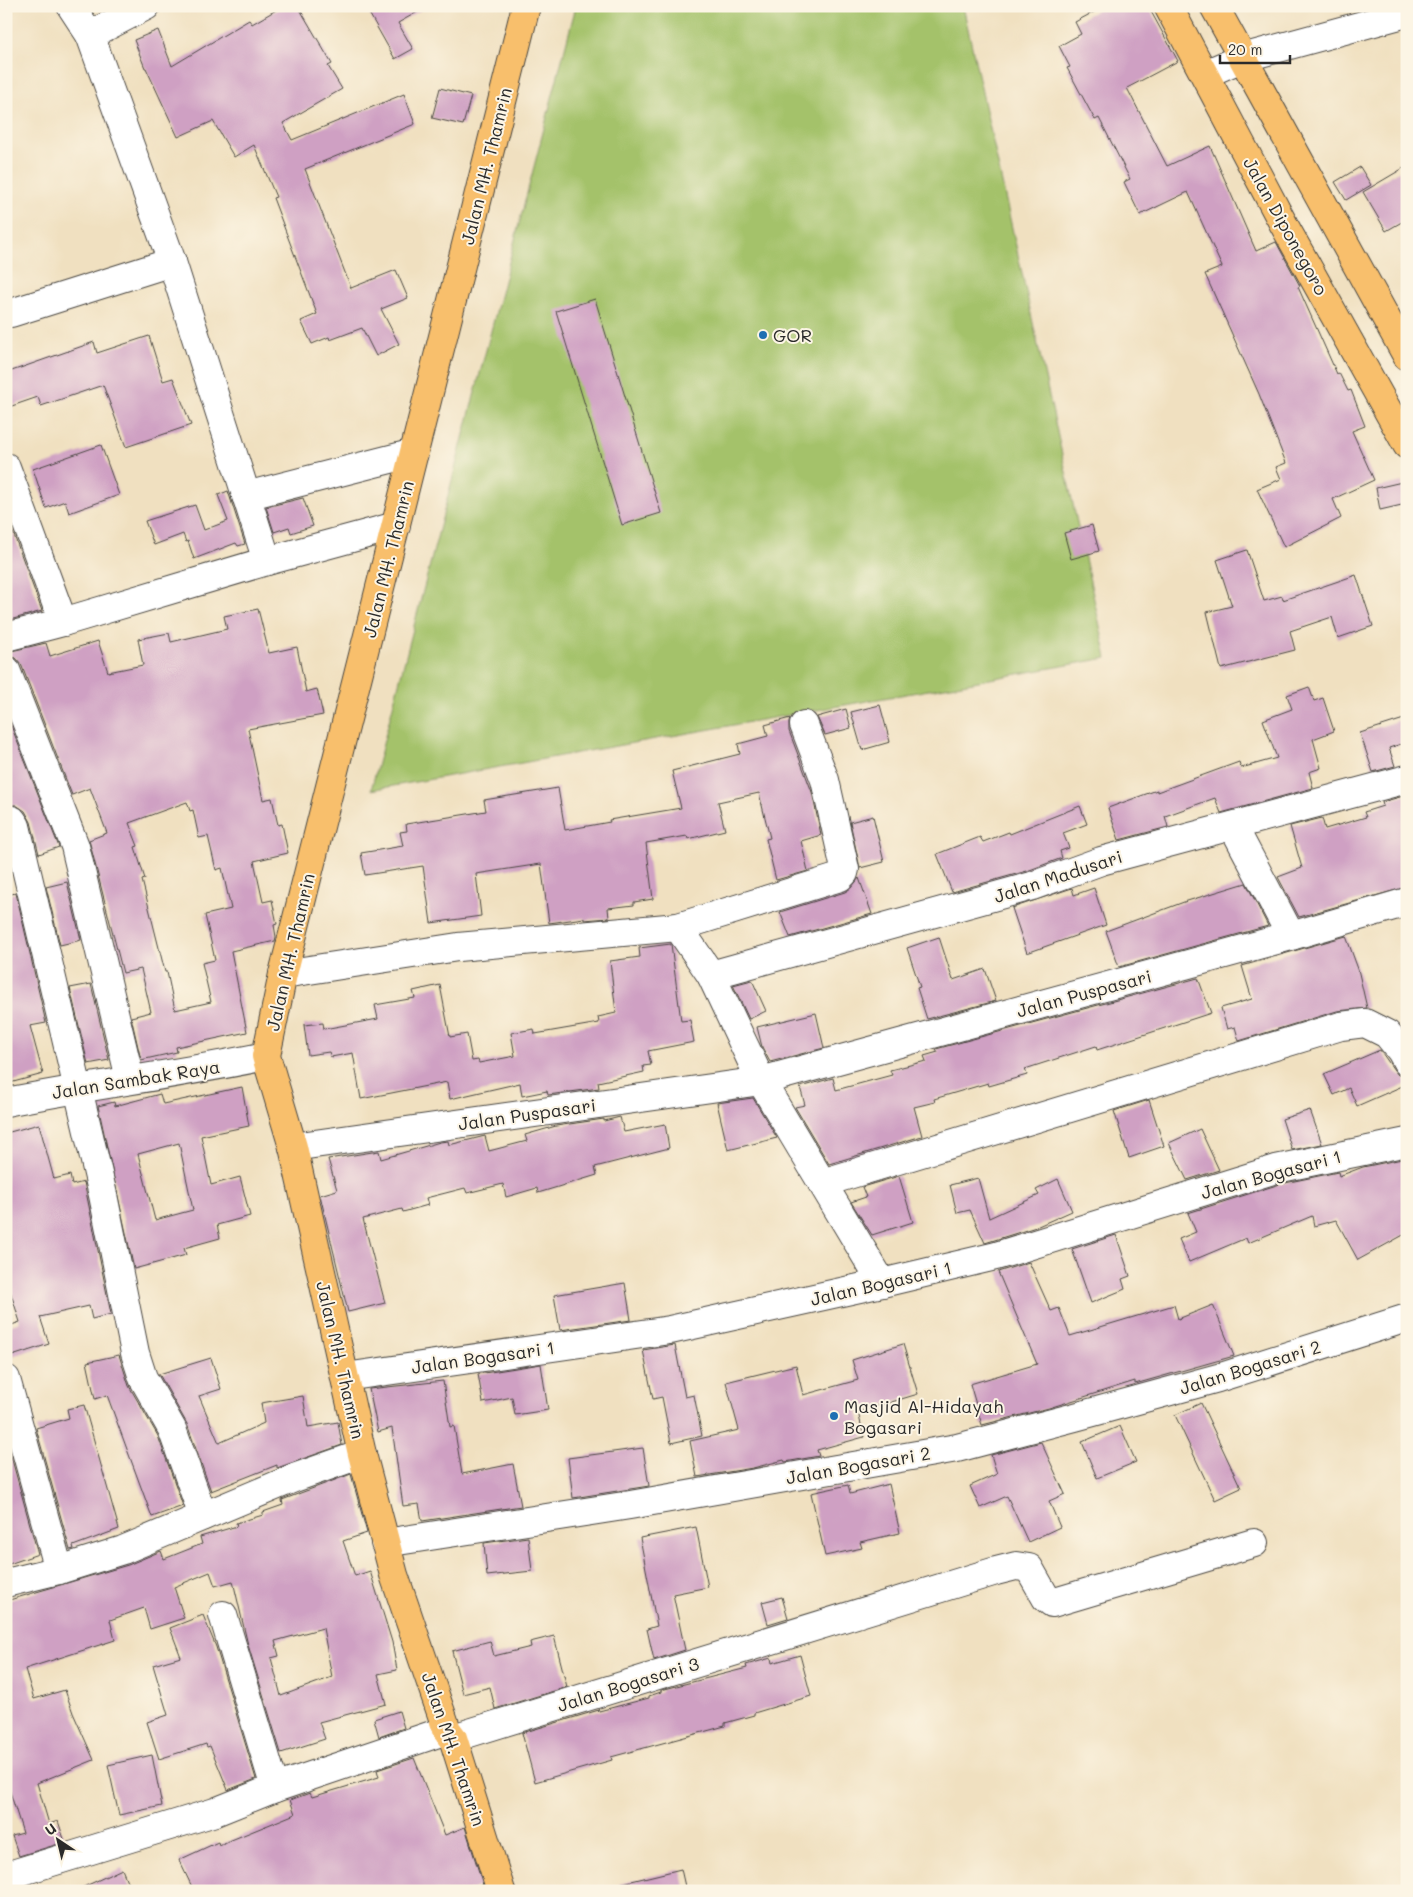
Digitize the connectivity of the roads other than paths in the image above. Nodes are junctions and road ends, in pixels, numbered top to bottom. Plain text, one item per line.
1 (71, 6) edge
2 (146, 6) edge
3 (526, 6) edge
4 (1168, 6) edge
5 (1214, 6) edge
6 (1403, 11) edge
7 (90, 36) junction
8 (1242, 58) junction
9 (1204, 74) junction
10 (172, 262) junction
11 (11, 313) dead end
12 (1407, 356) edge
13 (1407, 444) edge
14 (414, 454) junction
15 (9, 484) edge
16 (246, 496) junction
17 (396, 526) junction
18 (267, 560) junction
19 (63, 622) junction
20 (6, 637) edge
21 (6, 670) edge
22 (804, 725) dead end
23 (1407, 779) edge
24 (6, 822) edge
25 (1233, 826) junction
26 (1407, 902) edge
27 (678, 927) junction
28 (1291, 936) junction
29 (283, 974) junction
30 (711, 975) junction
31 (266, 1056) junction
32 (1407, 1062) edge
33 (130, 1079) junction
34 (761, 1081) junction
35 (78, 1088) junction
36 (6, 1102) edge
37 (1407, 1142) edge
38 (293, 1147) junction
39 (822, 1183) junction
40 (882, 1283) junction
41 (1407, 1318) edge
42 (345, 1377) junction
43 (6, 1380) edge
44 (362, 1454) junction
45 (203, 1516) junction
46 (1254, 1542) dead end
47 (385, 1543) junction
48 (59, 1570) junction
49 (6, 1583) edge
50 (223, 1615) dead end
51 (450, 1734) junction
52 (275, 1788) junction
53 (6, 1876) edge
54 (502, 1891) edge

1 - 7 street
2 - 7 street
3 - 14 main road, Jalan MH. Thamrin
4 - 9 main road, Jalan Diponegoro
5 - 8 main road
6 - 8 street
7 - 10 street
8 - 9 street
8 - 12 main road
9 - 13 main road, Jalan Diponegoro
10 - 11 street
10 - 16 street
14 - 16 street
14 - 17 main road, Jalan MH. Thamrin
15 - 19 street
16 - 18 street
17 - 18 street
17 - 29 main road, Jalan MH. Thamrin
18 - 19 street
19 - 20 street
21 - 33 street
22 - 27 street
23 - 25 street, Jalan Madusari
24 - 35 street
25 - 28 street
25 - 30 street, Jalan Madusari
26 - 28 street, Jalan Puspasari
27 - 29 street
27 - 30 street
28 - 34 street, Jalan Puspasari
29 - 31 main road, Jalan MH. Thamrin
30 - 34 street
31 - 33 street, Jalan Sambak Raya
31 - 38 main road, Jalan MH. Thamrin
32 - 39 street
33 - 35 street, Jalan Sambak Raya
34 - 38 street, Jalan Puspasari
34 - 39 street
35 - 36 street, Jalan Sambak Raya
35 - 45 street
37 - 40 street, Jalan Bogasari 1
38 - 42 main road, Jalan MH. Thamrin
39 - 40 street
40 - 42 street, Jalan Bogasari 1
41 - 47 street, Jalan Bogasari 2
42 - 44 main road, Jalan MH. Thamrin
43 - 48 street
44 - 45 street
44 - 47 main road, Jalan MH. Thamrin
45 - 48 street
46 - 51 street, Jalan Bogasari 3
47 - 51 main road, Jalan MH. Thamrin
48 - 49 street
50 - 52 street
51 - 52 street, Jalan Bogasari 3
51 - 54 main road, Jalan MH. Thamrin
52 - 53 street, Jalan Bogasari 3

